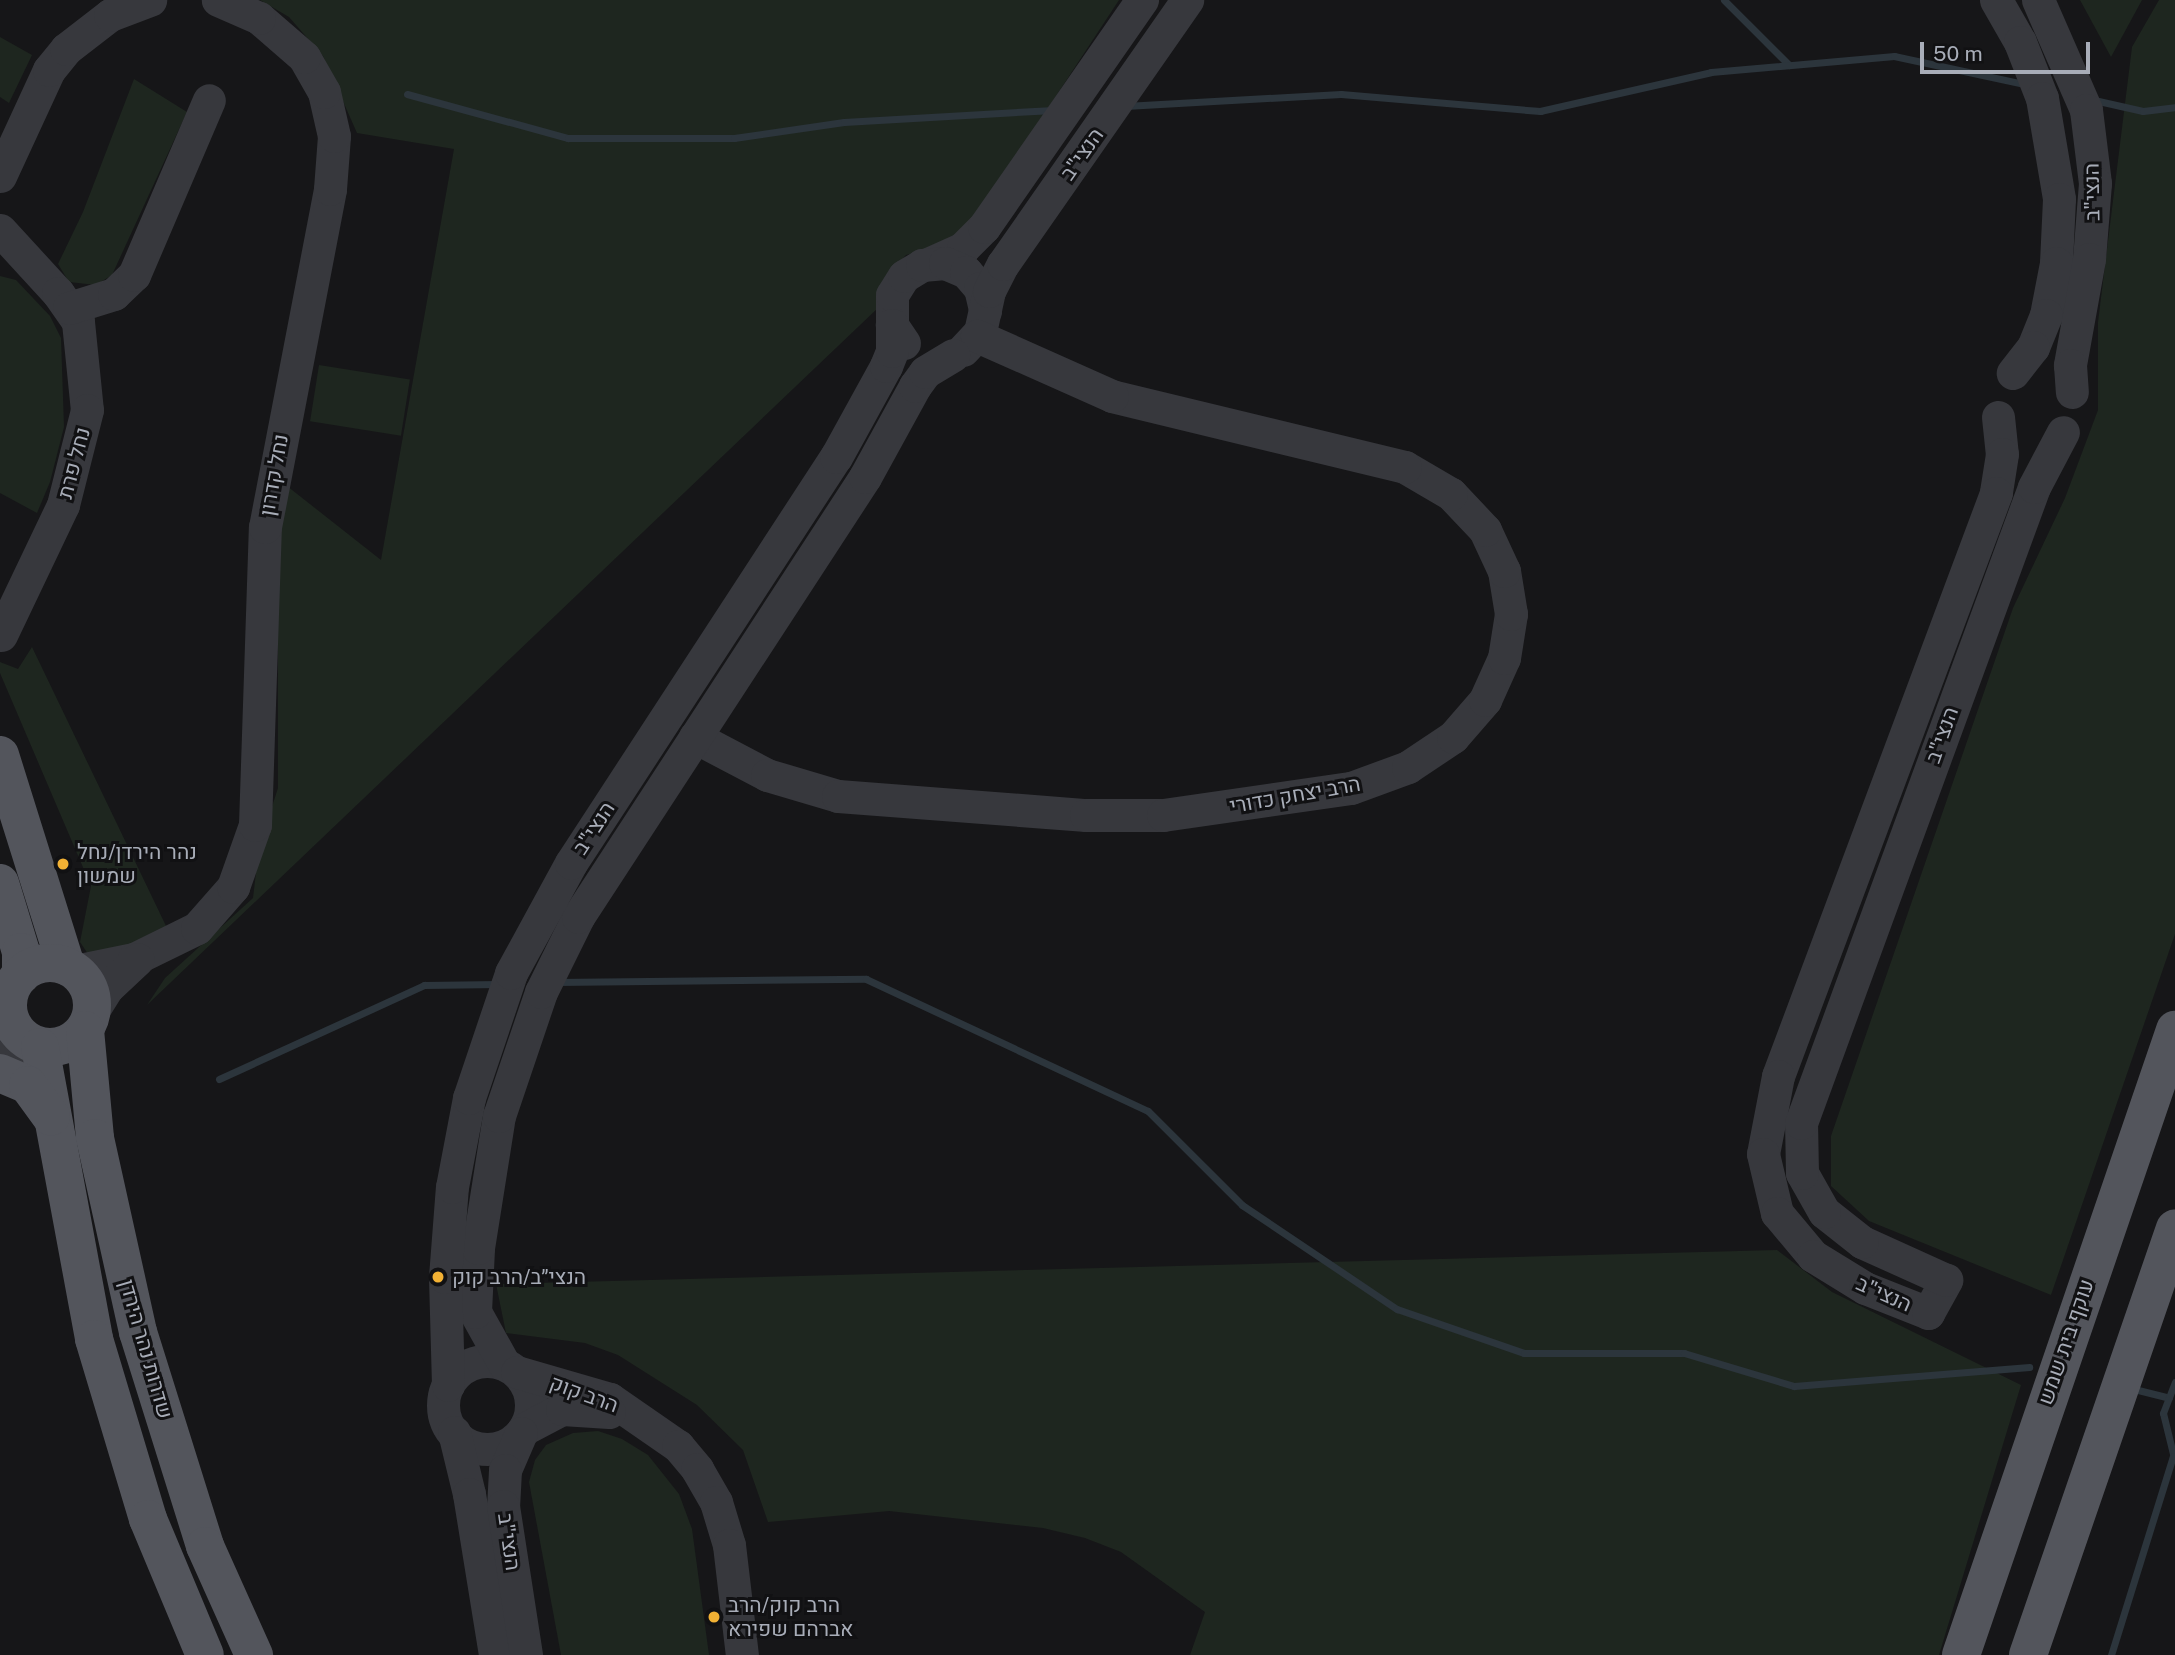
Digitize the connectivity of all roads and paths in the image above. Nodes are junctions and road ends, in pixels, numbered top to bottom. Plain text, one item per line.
1 (150, 0) edge
2 (218, 0) edge
3 (1142, 0) edge
4 (1187, 0) edge
5 (1996, 0) edge
6 (2038, 0) edge
7 (209, 100) dead end
8 (2, 165) edge
9 (0, 230) edge
10 (11, 252) edge
11 (930, 263) junction
12 (74, 317) junction
13 (892, 325) junction
14 (972, 334) junction
15 (2012, 373) junction
16 (2072, 392) junction
17 (1998, 417) junction
18 (2063, 432) junction
19 (1, 635) edge
20 (695, 737) junction
21 (0, 755) edge
22 (0, 883) edge
23 (141, 957) junction
24 (70, 968) junction
25 (21, 1019) edge
26 (88, 1021) junction
27 (2175, 1030) edge
28 (0, 1059) edge
29 (0, 1073) edge
30 (57, 1130) junction
31 (2175, 1229) edge
32 (510, 1368) junction
33 (448, 1385) junction
34 (648, 1423) junction
35 (522, 1431) junction
36 (454, 1432) junction
37 (205, 1655) edge
38 (254, 1655) edge
39 (495, 1655) edge
40 (526, 1655) edge
41 (742, 1655) edge
42 (1961, 1655) edge
43 (2028, 1655) edge

1 - 8 street
2 - 23 street, נחל קדרון
3 - 11 street, הנצי"ב
4 - 14 street, הנצי"ב
5 - 15 street, הנצי"ב
6 - 16 street, הנצי"ב
7 - 12 street
9 - 10 street
10 - 12 street
11 - 13 street
11 - 14 street
12 - 19 street, נחל פרת
13 - 14 street
13 - 33 street, הנצי"ב
14 - 20 street, הנצי"ב
14 - 20 street, הרב יצחק כדורי
15 - 16 street
15 - 17 street
16 - 18 street
17 - 18 street
17 - 18 street, הנצי"ב
20 - 32 street, הנצי"ב
21 - 24 main road
22 - 25 main road, שדרות נהר הירדן
23 - 24 street, נחל קדרון
23 - 26 street, נחל קדרון
24 - 25 main road
24 - 26 main road
25 - 26 main road
25 - 28 street
25 - 30 main road, שדרות נהר הירדן
26 - 38 main road, שדרות נהר הירדן
27 - 42 main road, עוקף בית שמש
29 - 30 main road
30 - 37 main road, שדרות נהר הירדן
31 - 43 main road
32 - 33 street
32 - 34 street, הרב קוק
32 - 35 street
33 - 36 street
34 - 35 street, הרב קוק
34 - 41 street, הרב קוק
35 - 36 street
35 - 40 street, הנצי"ב
36 - 39 street, הנצי"ב

